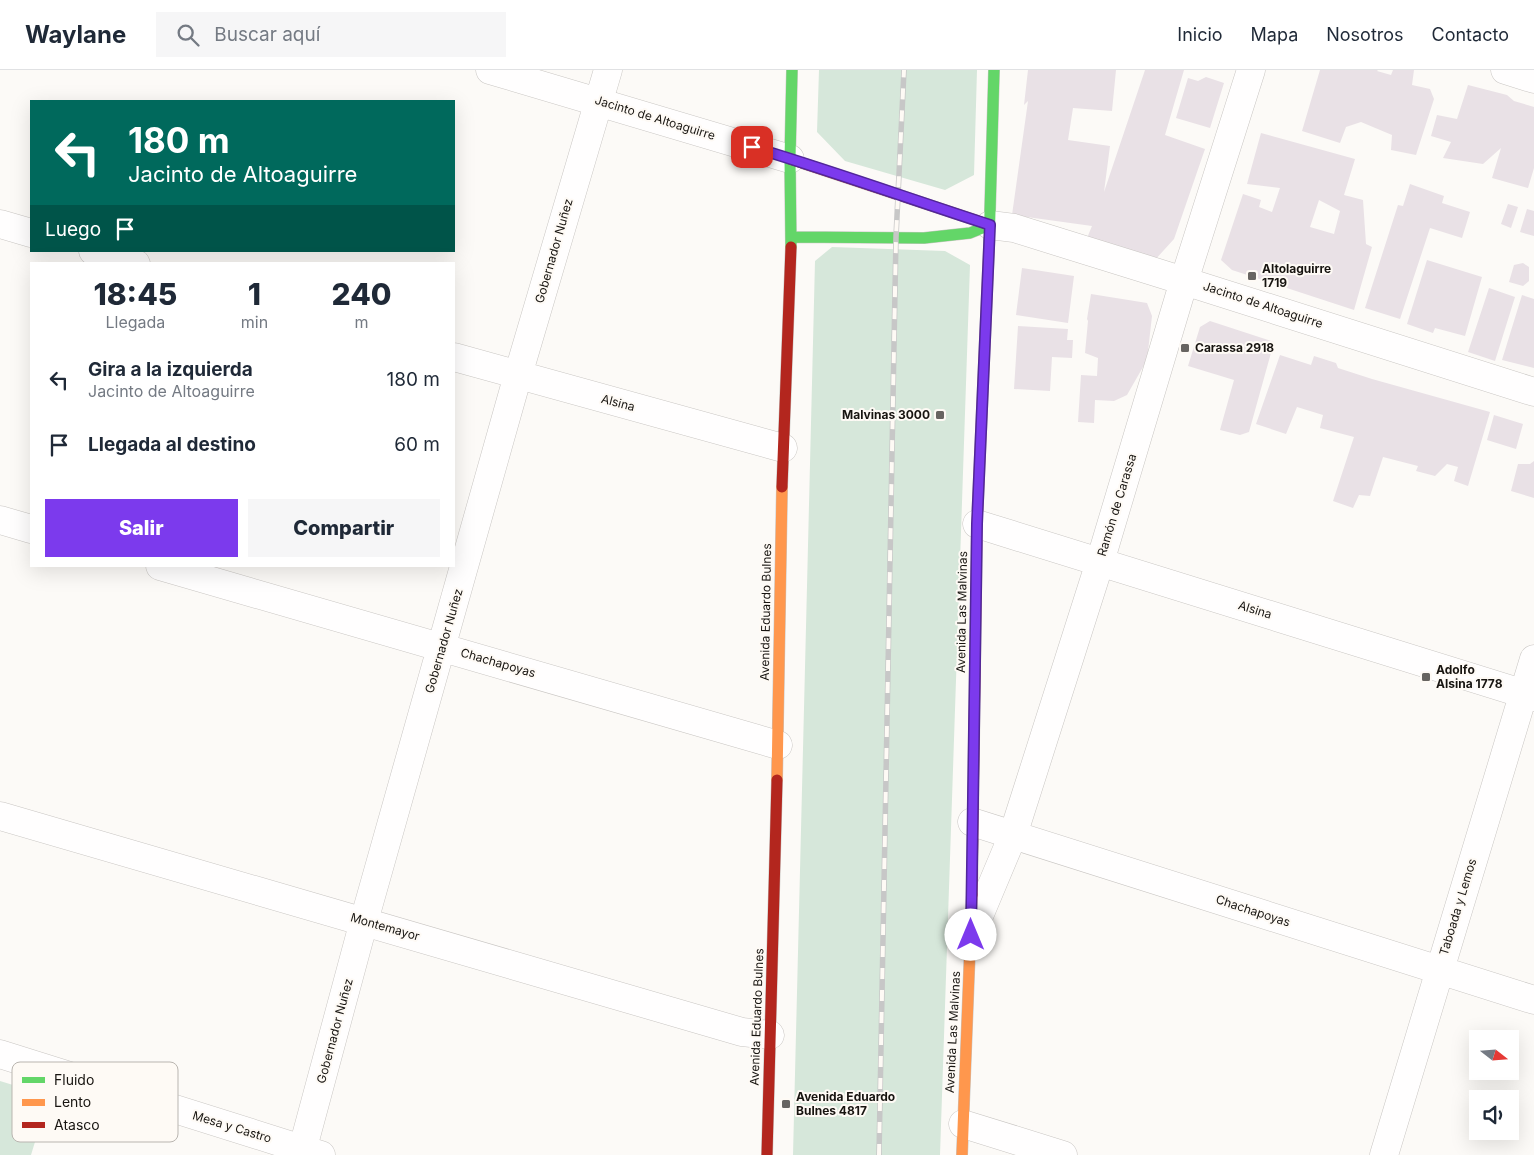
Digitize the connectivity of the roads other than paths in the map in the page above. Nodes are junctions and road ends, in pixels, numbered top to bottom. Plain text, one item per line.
1 (490, 70) edge
2 (608, 70) edge
3 (792, 70) edge
4 (994, 70) edge
5 (1251, 70) edge
6 (1505, 70) edge
7 (1534, 79) edge
8 (599, 101) junction
9 (790, 159) junction
10 (0, 224) edge
11 (990, 225) junction
12 (30, 233) edge
13 (791, 237) junction
14 (96, 252) edge
15 (129, 262) edge
16 (1184, 281) junction
17 (455, 357) edge
18 (518, 375) junction
19 (1534, 392) edge
20 (783, 448) junction
21 (0, 520) edge
22 (977, 524) junction
23 (30, 529) edge
24 (1100, 562) junction
25 (163, 567) edge
26 (442, 647) junction
27 (1534, 659) edge
28 (1529, 695) edge
29 (778, 745) junction
30 (0, 816) edge
31 (972, 822) junction
32 (1013, 836) junction
33 (364, 921) junction
34 (971, 935) junction
35 (1439, 970) junction
36 (1534, 1000) edge
37 (770, 1036) junction
38 (0, 1054) edge
39 (25, 1062) edge
40 (178, 1111) edge
41 (963, 1124) junction
42 (308, 1153) edge
43 (767, 1155) edge
44 (962, 1155) edge
45 (1064, 1155) edge
46 (1384, 1155) edge

1 - 8 street, Jacinto de Altoaguirre
2 - 8 street, Gobernador Nuñez
3 - 9 main road, Avenida Eduardo Bulnes
4 - 11 main road, Avenida Las Malvinas
5 - 16 street, Ramón de Carassa
6 - 7 street
8 - 9 street, Jacinto de Altoaguirre
8 - 18 street, Gobernador Nuñez
9 - 11 main road, Jacinto de Altoaguirre
9 - 13 main road, Avenida Eduardo Bulnes
10 - 12 street
11 - 13 main road, Jacinto de Altoaguirre
11 - 16 street, Jacinto de Altoaguirre
11 - 22 main road, Avenida Las Malvinas
13 - 20 main road, Avenida Eduardo Bulnes
14 - 15 street
16 - 19 street, Jacinto de Altoaguirre
16 - 24 street, Ramón de Carassa
17 - 18 street, Alsina
18 - 20 street, Alsina
18 - 26 street, Gobernador Nuñez
20 - 29 main road, Avenida Eduardo Bulnes
21 - 23 street
22 - 24 street, Alsina
22 - 31 main road, Avenida Las Malvinas
24 - 28 street, Alsina
24 - 32 street, Ramón de Carassa
25 - 26 street, Chachapoyas
26 - 29 street, Chachapoyas
26 - 33 street, Gobernador Nuñez
27 - 28 street, Taboada y Lemos
28 - 35 street, Taboada y Lemos
29 - 37 main road, Avenida Eduardo Bulnes
30 - 33 street, Montemayor
31 - 32 street, Chachapoyas
31 - 34 main road, Avenida Las Malvinas
32 - 34 street, Ramón de Carassa
32 - 35 street, Chachapoyas
33 - 37 street, Montemayor
33 - 42 street, Gobernador Nuñez
34 - 41 main road, Avenida Las Malvinas
35 - 36 street, Chachapoyas
35 - 46 street, Taboada y Lemos
37 - 43 main road, Avenida Eduardo Bulnes
38 - 39 street, Mesa y Castro
40 - 42 street, Mesa y Castro
41 - 44 main road, Avenida Las Malvinas
41 - 45 street

